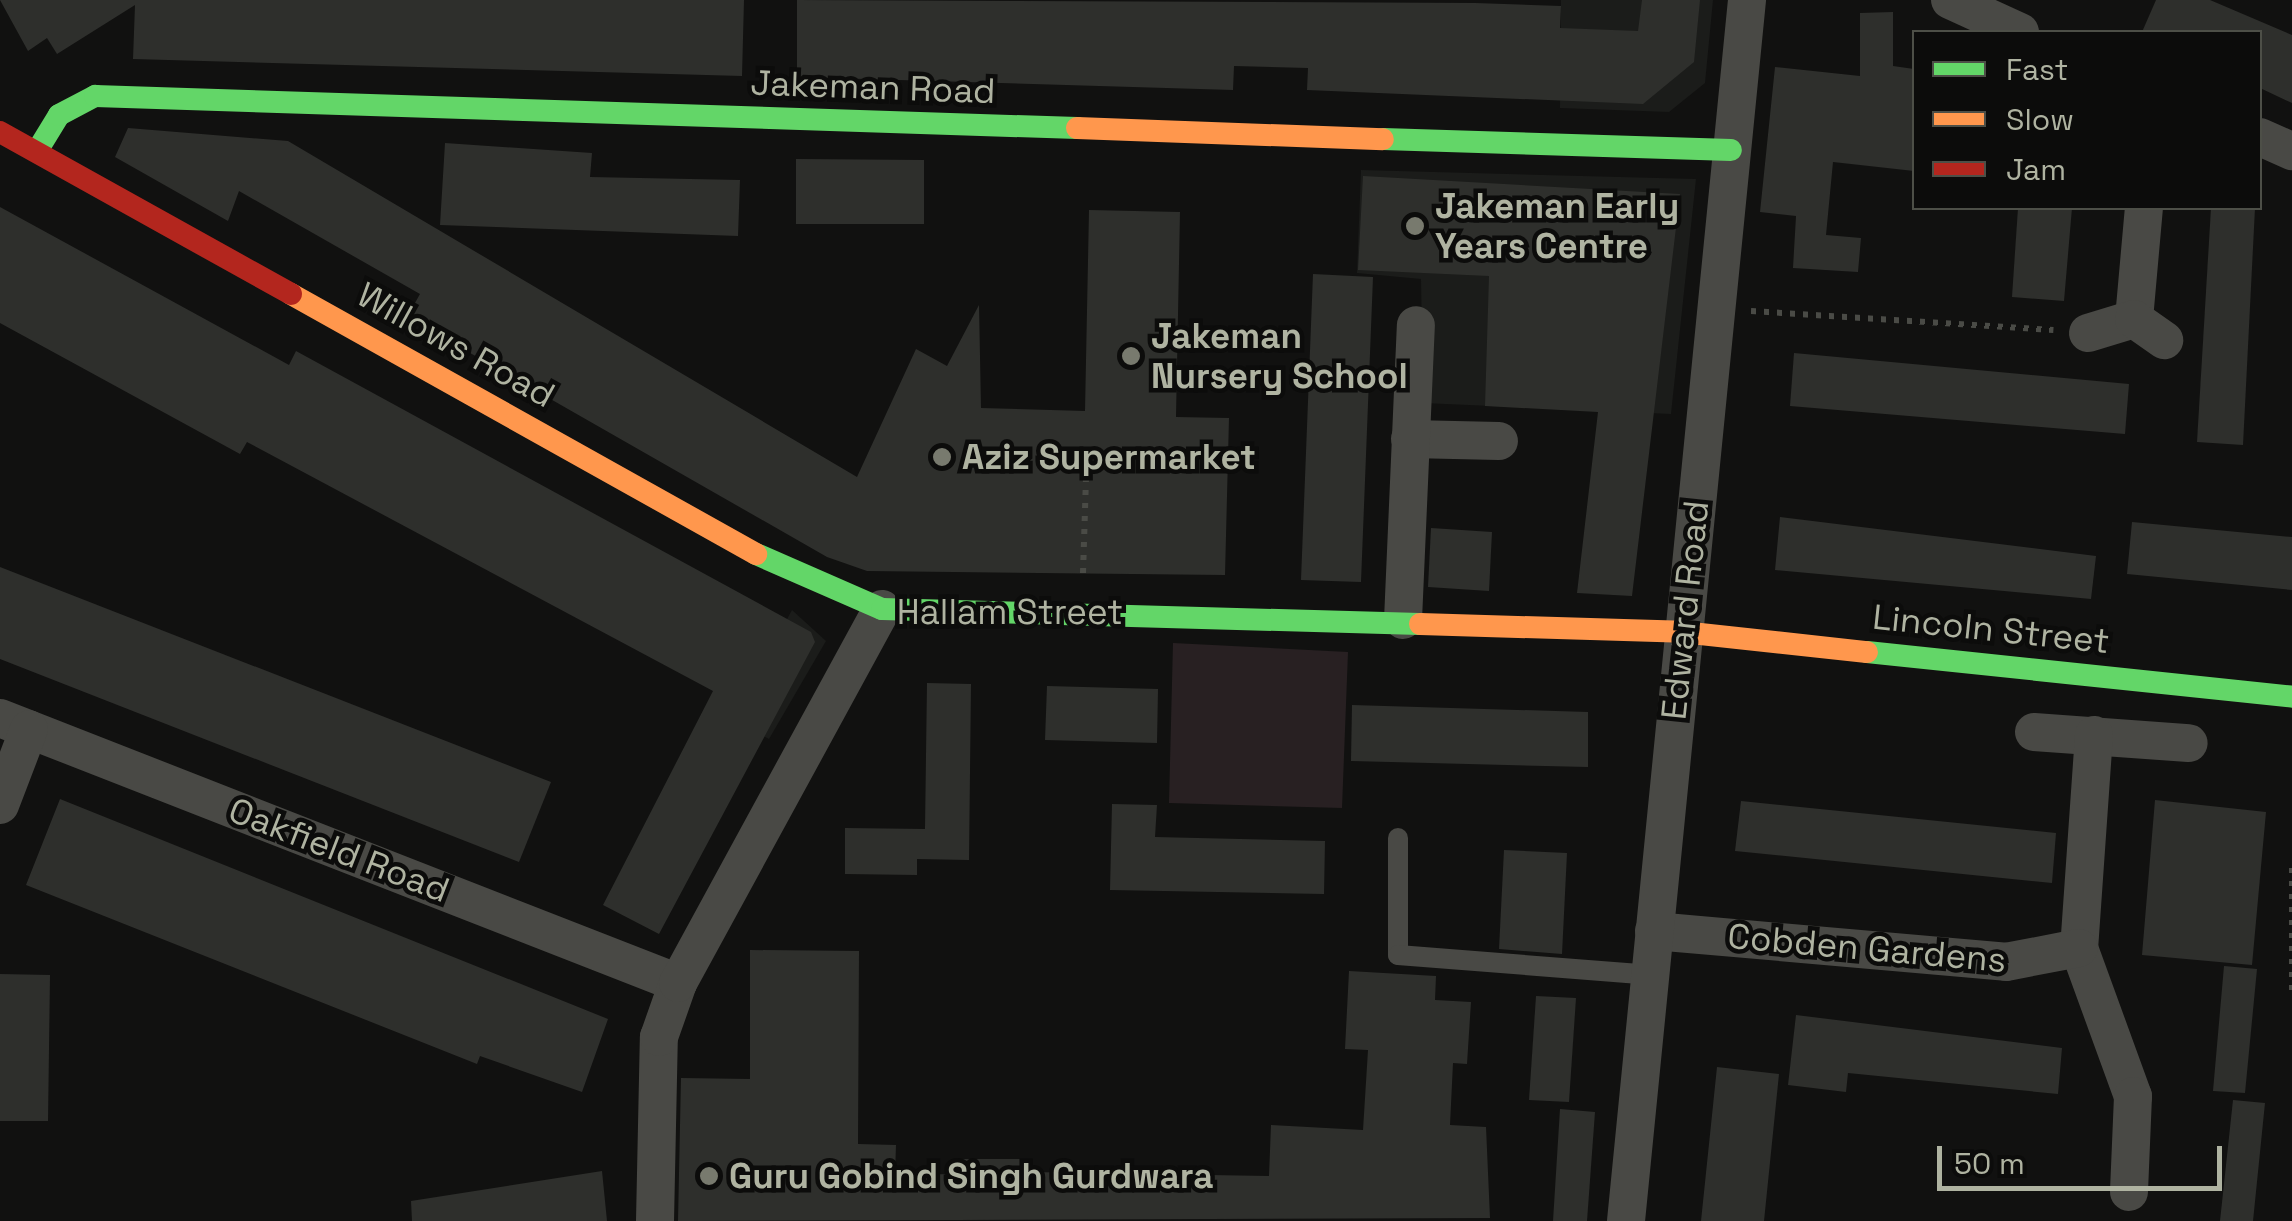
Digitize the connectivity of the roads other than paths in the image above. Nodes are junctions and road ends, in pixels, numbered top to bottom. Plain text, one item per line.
1 (1746, 0) edge
2 (1971, 5) edge
3 (2016, 30) edge
4 (0, 132) edge
5 (2262, 138) edge
6 (37, 150) junction
7 (1731, 150) junction
8 (2292, 150) edge
9 (2144, 210) edge
10 (1416, 325) dead end
11 (2088, 332) road end
12 (1410, 439) junction
13 (1499, 441) dead end
14 (882, 609) junction
15 (1403, 620) junction
16 (1682, 632) junction
17 (2292, 697) edge
18 (15, 723) edge
19 (2034, 732) dead end
20 (2094, 736) junction
21 (2189, 743) dead end
22 (0, 805) edge
23 (1398, 838) dead end
24 (1654, 930) junction
25 (2079, 948) junction
26 (1652, 975) junction
27 (678, 983) junction
28 (2129, 1192) dead end
29 (655, 1221) edge
30 (1626, 1221) edge

1 - 7 street, Edward Road
2 - 3 street
4 - 6 street, Willows Road
5 - 8 street
6 - 7 street, Jakeman Road
6 - 14 street, Willows Road
7 - 16 street, Edward Road
9 - 11 street
10 - 12 street
12 - 13 street
12 - 15 street
14 - 15 street, Hallam Street
14 - 27 street, Hallam Street
15 - 16 street, Hallam Street
16 - 17 street, Lincoln Street
16 - 24 street, Edward Road
18 - 22 street
18 - 27 street, Oakfield Road
19 - 20 street
20 - 21 street
20 - 25 street
23 - 26 lane
24 - 25 street, Cobden Gardens
24 - 26 street, Edward Road
25 - 28 street
26 - 30 street, Edward Road
27 - 29 street, Hallam Street

